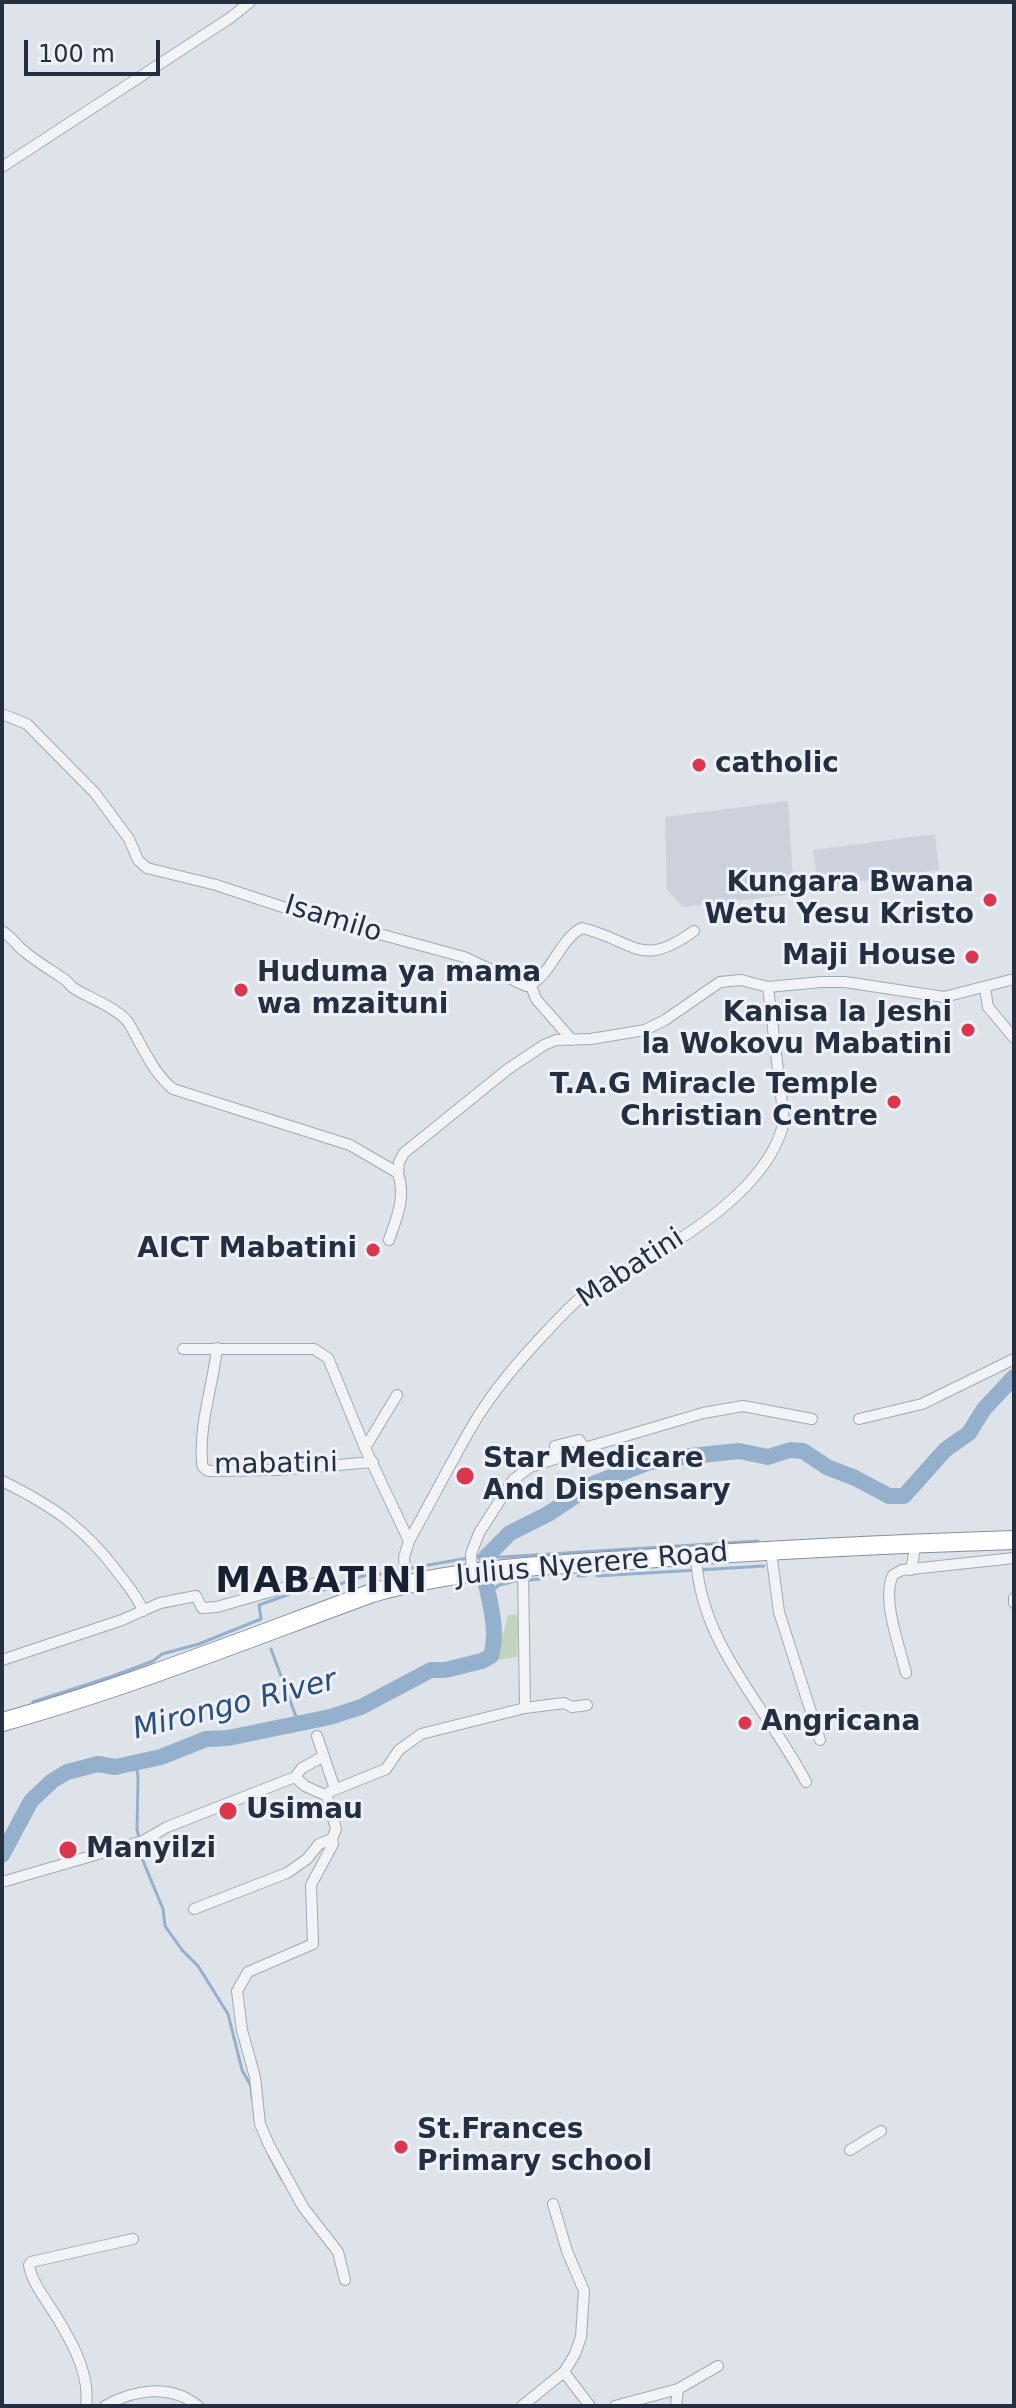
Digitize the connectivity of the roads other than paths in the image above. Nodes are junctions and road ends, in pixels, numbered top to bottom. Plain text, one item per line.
1 (250, 2) edge
2 (2, 167) edge
3 (2, 714) edge
4 (2, 931) edge
5 (694, 931) dead end
6 (1014, 979) edge
7 (531, 986) junction
8 (768, 987) junction
9 (985, 988) junction
10 (1014, 1038) edge
11 (572, 1040) junction
12 (398, 1173) junction
13 (389, 1240) dead end
14 (217, 1348) junction
15 (183, 1349) dead end
16 (1014, 1359) edge
17 (397, 1395) dead end
18 (812, 1419) dead end
19 (859, 1419) dead end
20 (365, 1448) junction
21 (373, 1462) junction
22 (2, 1481) edge
23 (1014, 1540) edge
24 (409, 1541) junction
25 (916, 1543) junction
26 (771, 1552) junction
27 (1014, 1558) edge
28 (471, 1563) junction
29 (697, 1565) junction
30 (523, 1567) junction
31 (911, 1570) junction
32 (319, 1582) dead end
33 (406, 1584) junction
34 (143, 1611) junction
35 (2, 1660) edge
36 (906, 1673) dead end
37 (587, 1705) dead end
38 (525, 1708) junction
39 (2, 1722) edge
40 (317, 1736) dead end
41 (820, 1740) dead end
42 (324, 1756) junction
43 (295, 1777) junction
44 (806, 1782) dead end
45 (331, 1793) junction
46 (332, 1839) junction
47 (2, 1882) edge
48 (194, 1909) dead end
49 (881, 2131) dead end
50 (850, 2150) dead end
51 (553, 2204) dead end
52 (133, 2239) dead end
53 (345, 2280) dead end
54 (718, 2366) dead end
55 (564, 2372) junction
56 (678, 2389) junction
57 (86, 2406) edge
58 (105, 2406) edge
59 (198, 2406) edge
60 (522, 2406) edge
61 (590, 2406) edge
62 (615, 2406) edge
63 (676, 2406) edge

1 - 2 street
3 - 7 street, Isamilo
4 - 12 street
5 - 7 street
6 - 9 street
7 - 11 street
8 - 9 street
8 - 11 street
8 - 24 street, Mabatini
9 - 10 street
11 - 12 street
12 - 13 street
14 - 15 street
14 - 20 street
14 - 21 street, mabatini
16 - 19 street
17 - 20 street
18 - 28 street
20 - 21 street
21 - 24 street
22 - 34 street
23 - 25 highway, Julius Nyerere Road
24 - 33 street, Mabatini
25 - 26 highway, Julius Nyerere Road
25 - 31 street
26 - 29 highway, Julius Nyerere Road
26 - 41 street
27 - 31 street
28 - 30 highway, Julius Nyerere Road
28 - 33 highway, Julius Nyerere Road
29 - 30 highway, Julius Nyerere Road
29 - 44 street
30 - 38 street
31 - 36 street
32 - 34 street
33 - 39 highway, Julius Nyerere Road
34 - 35 street
37 - 38 street
38 - 45 street
40 - 42 street
42 - 43 street
42 - 45 street
43 - 45 street
43 - 47 street
45 - 46 street
46 - 48 street
46 - 53 street
49 - 50 street
51 - 55 street
52 - 57 street
54 - 56 street
55 - 60 street
55 - 61 street
56 - 62 street
56 - 63 street
58 - 59 street

